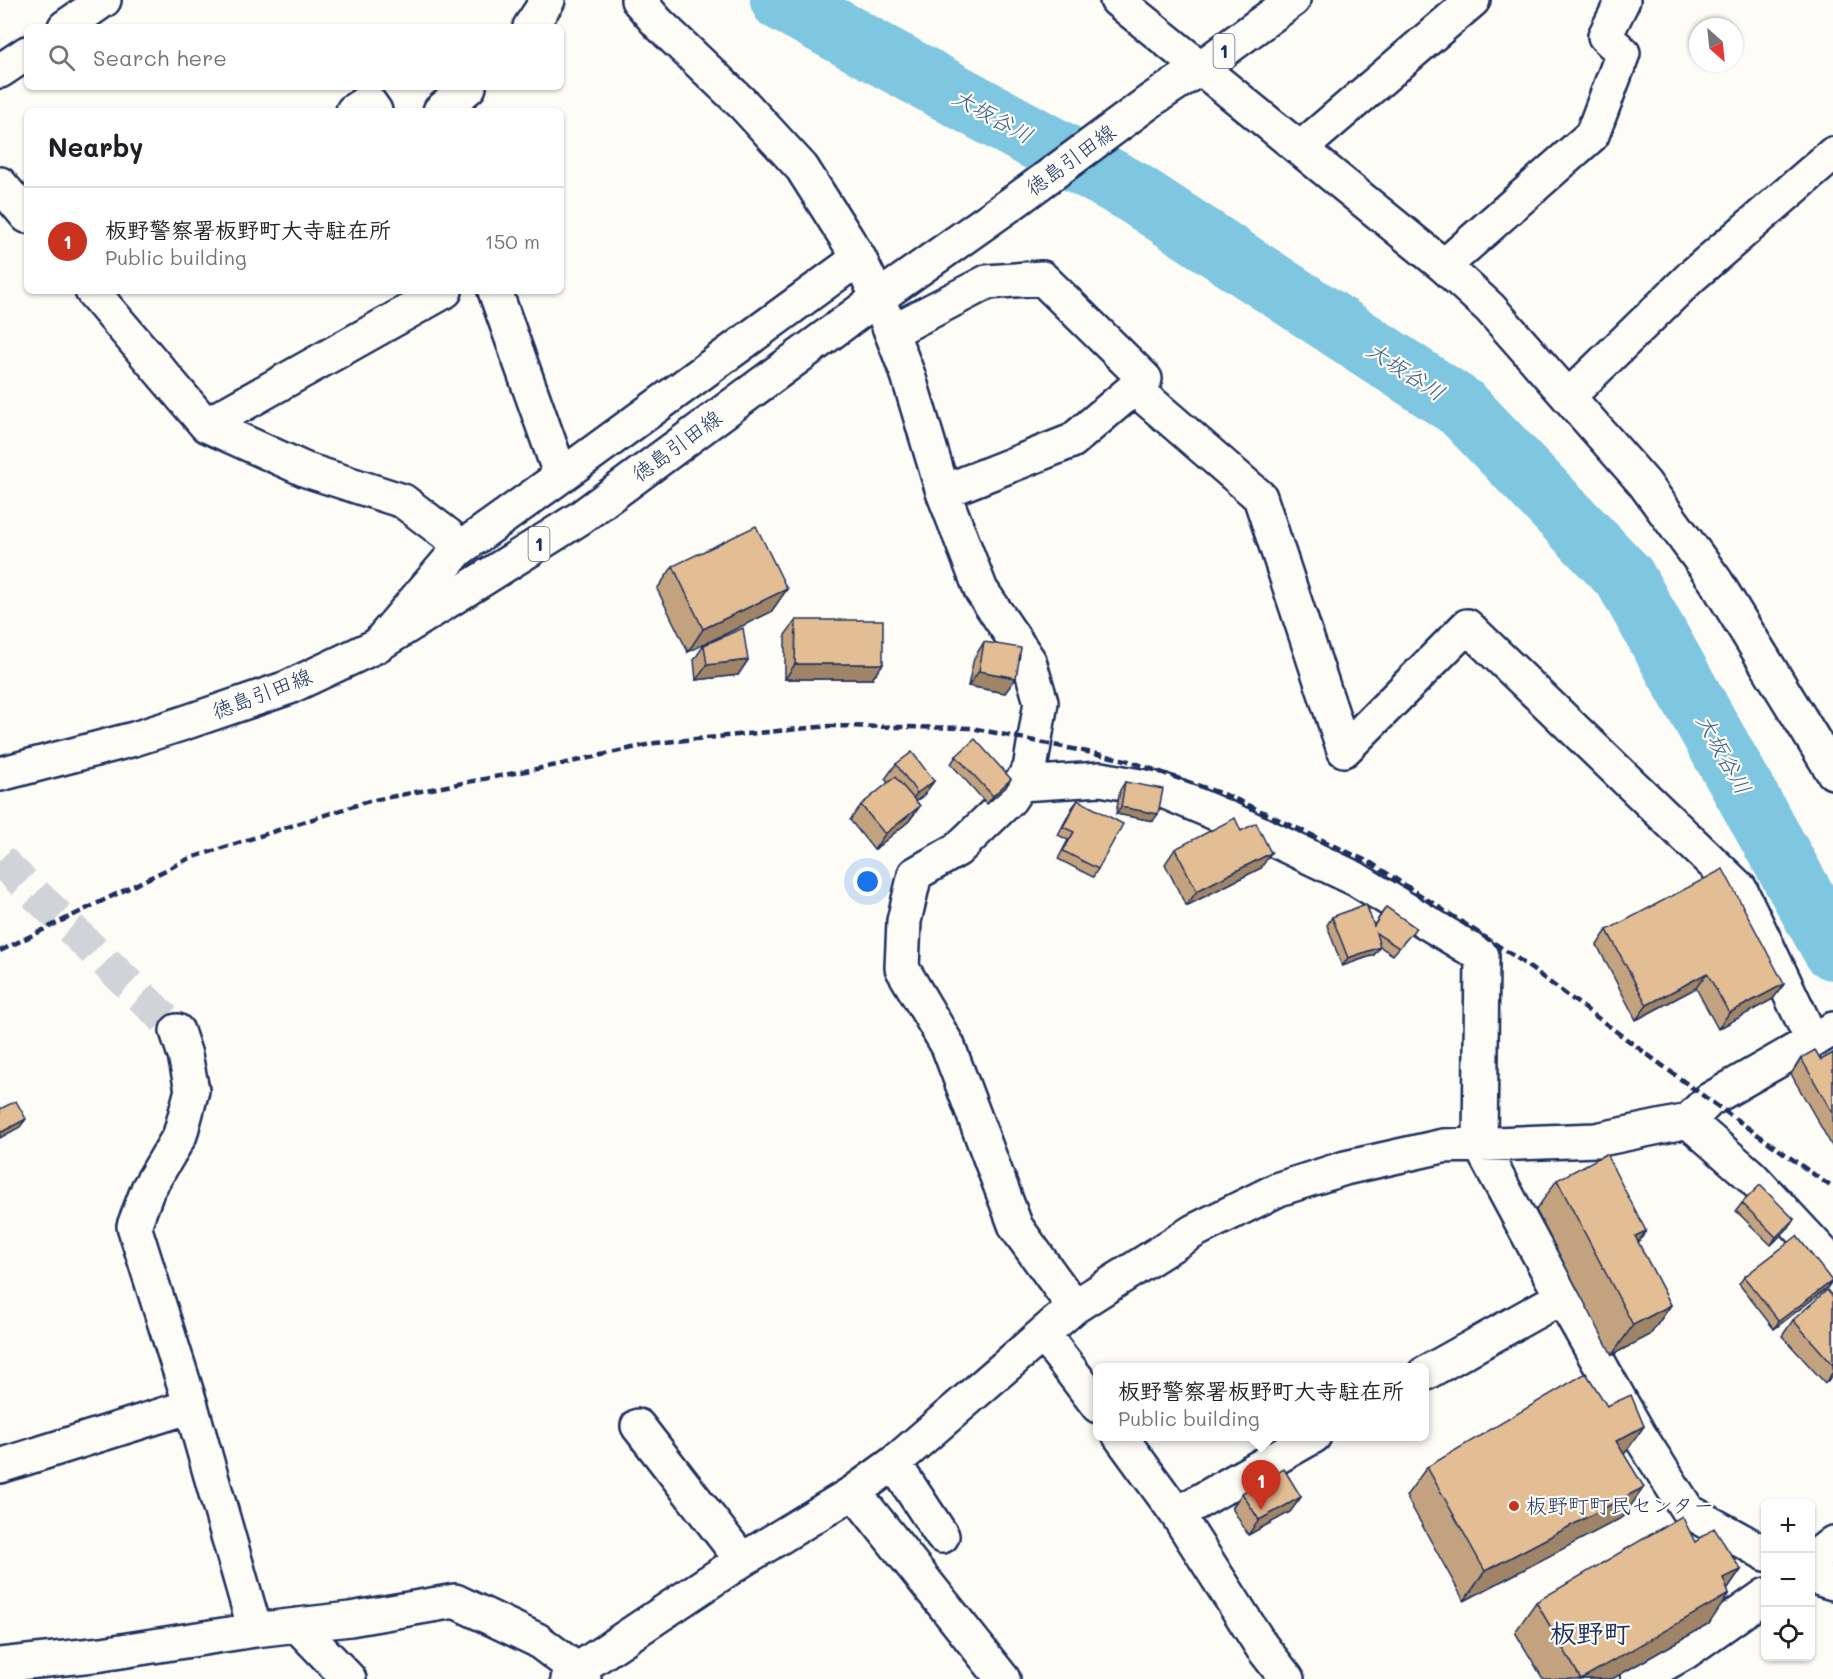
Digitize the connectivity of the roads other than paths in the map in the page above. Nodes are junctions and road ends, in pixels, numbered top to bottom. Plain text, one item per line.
1 (104, 0) edge
2 (548, 0) edge
3 (638, 0) edge
4 (1117, 0) edge
5 (1293, 0) edge
6 (1473, 0) edge
7 (1623, 0) edge
8 (69, 24) edge
9 (532, 24) edge
10 (24, 55) edge
11 (1200, 68) junction
12 (0, 71) edge
13 (465, 90) edge
14 (358, 108) edge
15 (373, 108) edge
16 (444, 108) edge
17 (1301, 148) junction
18 (1833, 153) edge
19 (0, 184) edge
20 (24, 212) edge
21 (859, 258) junction
22 (1444, 266) junction
23 (95, 294) edge
24 (440, 294) edge
25 (496, 294) edge
26 (878, 298) junction
27 (891, 332) junction
28 (1134, 388) junction
29 (1568, 397) junction
30 (206, 425) junction
31 (561, 476) junction
32 (943, 492) junction
33 (458, 550) junction
34 (376, 646) junction
35 (15, 770) edge
36 (1833, 772) edge
37 (1020, 784) junction
38 (0, 787) edge
39 (177, 1031) tunnel mouth
40 (1823, 1034) edge
41 (1688, 1121) junction
42 (1480, 1145) junction
43 (1833, 1264) edge
44 (1562, 1297) junction
45 (1074, 1307) junction
46 (1043, 1334) junction
47 (1429, 1372) edge
48 (1093, 1399) edge
49 (191, 1406) junction
50 (638, 1426) dead end
51 (1123, 1441) edge
52 (1307, 1441) edge
53 (894, 1463) junction
54 (0, 1466) edge
55 (854, 1492) junction
56 (1177, 1514) junction
57 (942, 1536) dead end
58 (1833, 1543) edge
59 (1764, 1553) edge
60 (1815, 1557) edge
61 (742, 1560) junction
62 (1815, 1578) edge
63 (1833, 1583) edge
64 (1761, 1599) edge
65 (297, 1625) junction
66 (255, 1630) junction
67 (0, 1665) edge
68 (576, 1676) edge
69 (349, 1679) edge
70 (1003, 1679) edge
71 (1287, 1679) edge
72 (1638, 1679) edge

1 - 8 street
2 - 9 street
3 - 21 street
4 - 11 street
5 - 11 street, 徳島引田線 / 1
6 - 17 street
7 - 22 street
10 - 12 street
11 - 17 street
11 - 26 street, 徳島引田線 / 1
13 - 16 street
14 - 15 street
17 - 22 street
18 - 29 street
19 - 20 street
21 - 26 street
21 - 31 street
22 - 29 street
23 - 30 street
24 - 30 street
25 - 31 street
26 - 27 street
26 - 34 street, 徳島引田線 / 1
27 - 28 street
27 - 32 street
28 - 32 street
28 - 40 street
29 - 36 street
30 - 33 street
31 - 33 street
32 - 37 street
33 - 34 street
34 - 35 street, 徳島引田線 / 1
35 - 38 street, 徳島引田線
37 - 42 street
37 - 45 street
39 - 49 street
40 - 41 street
41 - 42 street
41 - 43 street
42 - 44 street
42 - 45 street
44 - 47 street
44 - 59 street
45 - 46 street
46 - 48 street
46 - 53 street
49 - 54 street
49 - 66 street
50 - 61 street
51 - 56 street
52 - 56 street
53 - 55 street
53 - 57 street
55 - 61 street
55 - 70 street
56 - 71 street
58 - 60 street
61 - 68 street
62 - 63 street
64 - 72 street
65 - 66 street
65 - 68 street
65 - 69 street
66 - 67 street

